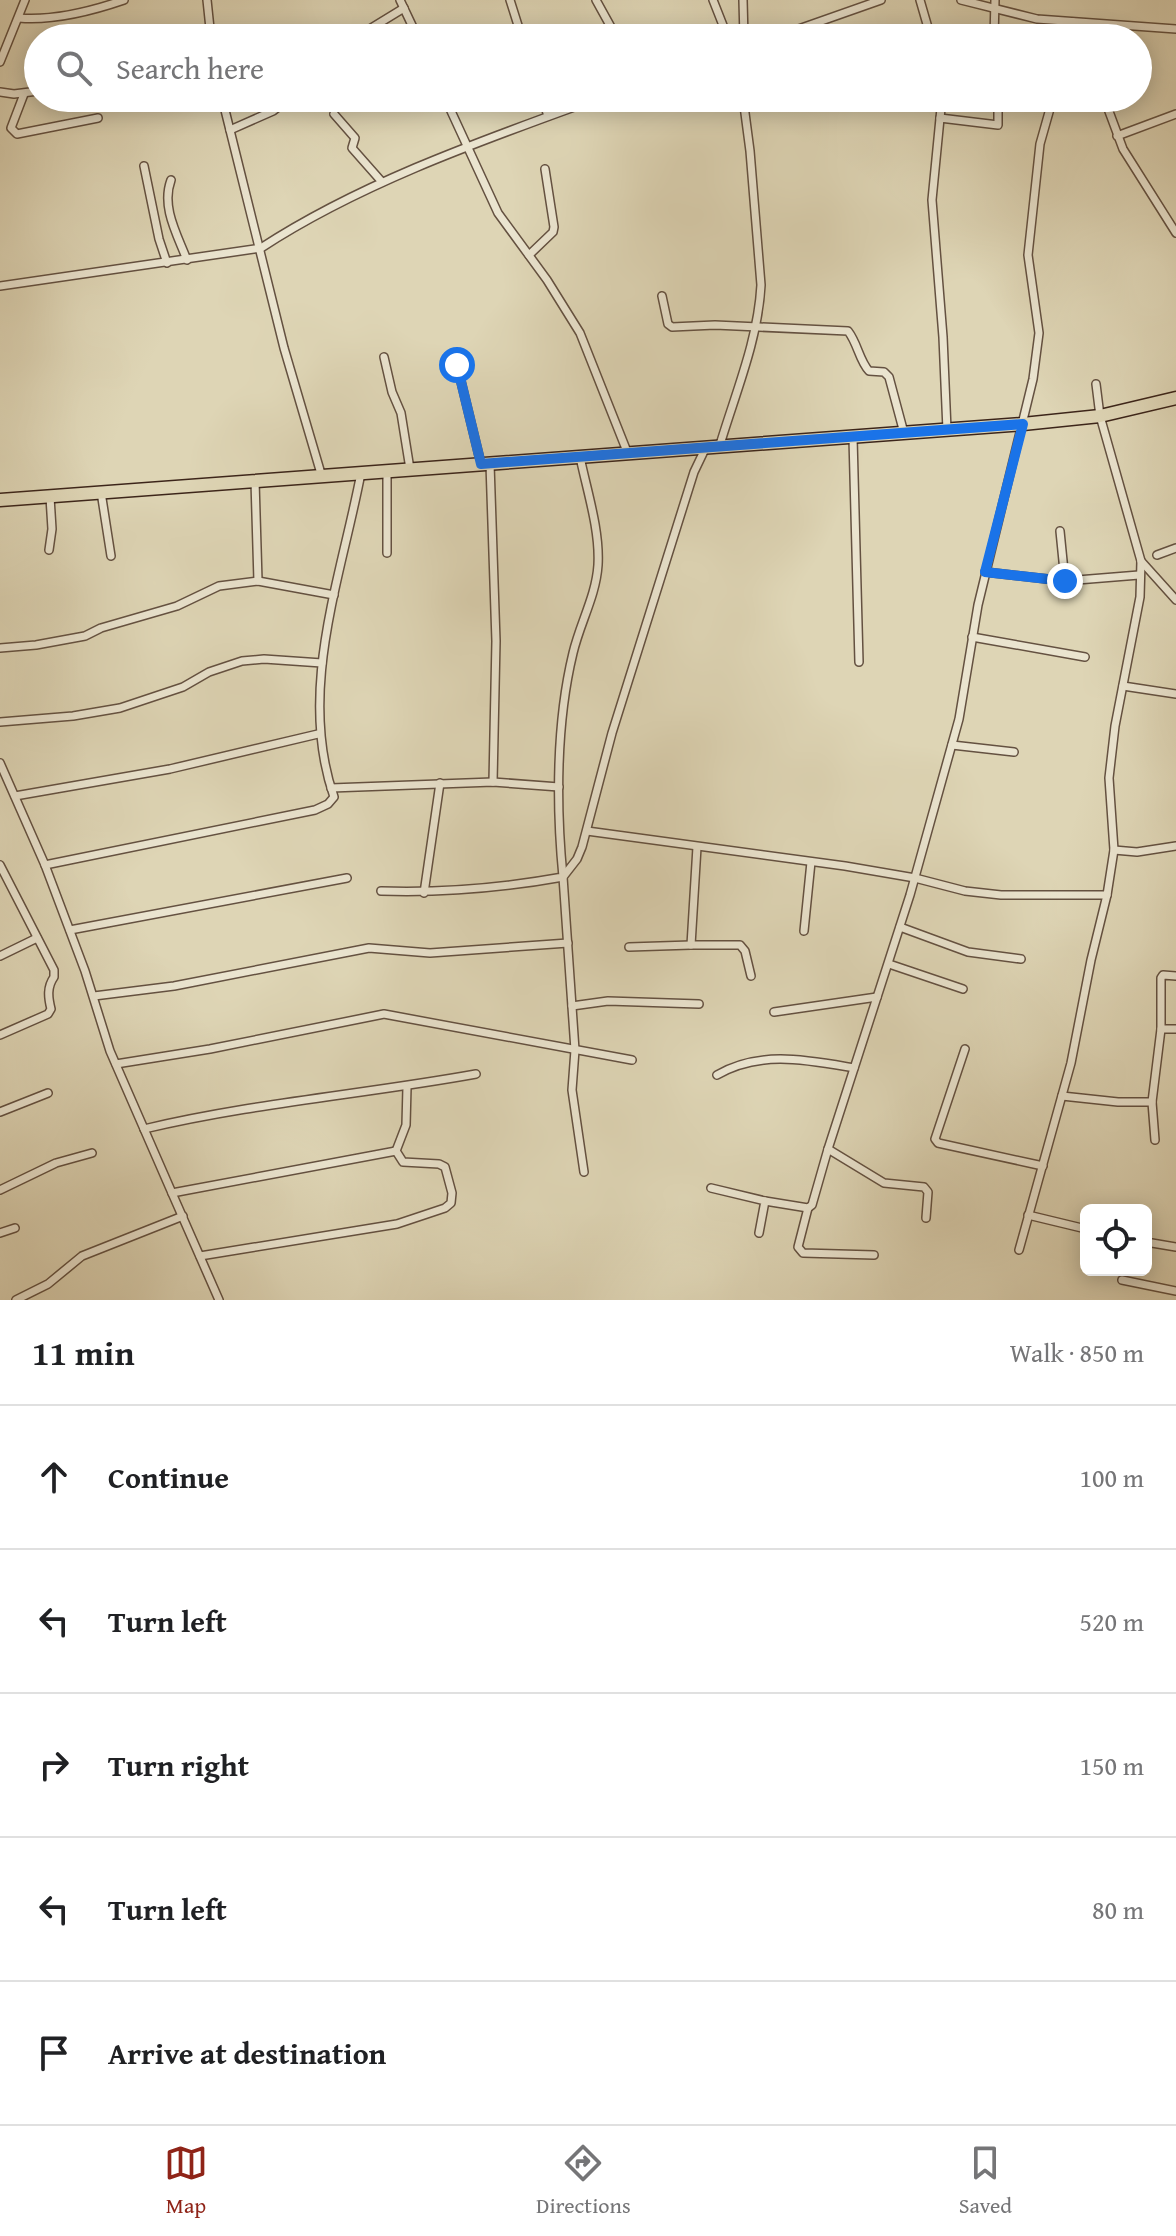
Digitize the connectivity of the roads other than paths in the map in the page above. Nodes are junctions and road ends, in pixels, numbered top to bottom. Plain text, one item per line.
1 (25, 0) edge
2 (124, 0) edge
3 (207, 0) edge
4 (510, 0) edge
5 (596, 0) edge
6 (713, 0) edge
7 (743, 0) edge
8 (881, 0) edge
9 (920, 0) edge
10 (961, 0) edge
11 (402, 4) edge
12 (994, 4) edge
13 (19, 18) junction
14 (1077, 23) joint
15 (210, 24) edge
16 (374, 24) edge
17 (411, 24) edge
18 (518, 24) edge
19 (609, 24) edge
20 (722, 24) edge
21 (744, 24) edge
22 (813, 24) edge
23 (927, 24) edge
24 (1094, 24) edge
25 (1152, 28) edge
26 (1176, 29) edge
27 (0, 62) edge
28 (0, 92) edge
29 (24, 94) joint
30 (226, 112) edge
31 (271, 112) edge
32 (451, 112) edge
33 (547, 112) edge
34 (559, 112) edge
35 (745, 112) edge
36 (941, 112) edge
37 (998, 112) edge
38 (1049, 112) edge
39 (1109, 112) edge
40 (334, 114) dead end
41 (1176, 114) edge
42 (548, 116) junction
43 (98, 118) dead end
44 (940, 118) junction
45 (230, 130) junction
46 (1117, 136) junction
47 (467, 149) junction
48 (144, 166) dead end
49 (545, 169) dead end
50 (171, 180) dead end
51 (382, 182) junction
52 (1176, 233) edge
53 (261, 248) junction
54 (529, 255) junction
55 (187, 260) junction
56 (167, 263) junction
57 (0, 286) edge
58 (662, 296) dead end
59 (756, 328) junction
60 (384, 357) dead end
61 (457, 365) dead end
62 (1096, 384) dead end
63 (1176, 398) edge
64 (1100, 416) junction
65 (1023, 424) junction
66 (947, 430) junction
67 (904, 434) junction
68 (853, 438) junction
69 (719, 448) junction
70 (705, 449) junction
71 (628, 454) junction
72 (580, 457) junction
73 (485, 464) junction
74 (410, 469) junction
75 (387, 471) junction
76 (361, 473) junction
77 (322, 477) junction
78 (255, 481) junction
79 (101, 492) junction
80 (50, 497) junction
81 (0, 500) edge
82 (1060, 531) dead end
83 (1176, 548) edge
84 (49, 550) dead end
85 (387, 553) dead end
86 (1157, 555) dead end
87 (111, 556) dead end
88 (1141, 561) junction
89 (985, 572) junction
90 (1139, 575) junction
91 (258, 581) junction
92 (1065, 581) junction
93 (334, 595) junction
94 (1176, 600) edge
95 (972, 637) junction
96 (0, 648) edge
97 (1085, 657) dead end
98 (859, 662) dead end
99 (322, 663) junction
100 (1123, 686) junction
101 (1176, 694) edge
102 (0, 722) edge
103 (318, 734) junction
104 (952, 745) junction
105 (1014, 752) dead end
106 (0, 763) edge
107 (493, 782) junction
108 (440, 783) junction
109 (559, 787) junction
110 (331, 788) junction
111 (15, 796) junction
112 (587, 831) junction
113 (1176, 846) edge
114 (697, 847) junction
115 (1114, 850) junction
116 (811, 862) junction
117 (45, 865) junction
118 (1, 869) edge
119 (563, 877) junction
120 (347, 878) dead end
121 (915, 878) junction
122 (381, 891) dead end
123 (424, 893) junction
124 (1107, 895) junction
125 (900, 927) junction
126 (70, 930) junction
127 (804, 931) dead end
128 (37, 938) junction
129 (568, 943) junction
130 (691, 945) junction
131 (629, 947) dead end
132 (0, 956) edge
133 (1021, 959) dead end
134 (889, 964) junction
135 (751, 976) dead end
136 (1176, 976) edge
137 (963, 989) dead end
138 (94, 996) junction
139 (877, 997) junction
140 (699, 1004) dead end
141 (572, 1006) junction
142 (774, 1012) dead end
143 (1161, 1029) junction
144 (1176, 1029) edge
145 (0, 1035) edge
146 (965, 1049) dead end
147 (575, 1050) junction
148 (632, 1060) dead end
149 (116, 1064) junction
150 (854, 1068) junction
151 (476, 1074) dead end
152 (717, 1075) dead end
153 (407, 1087) junction
154 (48, 1093) dead end
155 (1062, 1096) junction
156 (1152, 1102) junction
157 (0, 1112) edge
158 (144, 1129) junction
159 (1155, 1140) dead end
160 (828, 1149) junction
161 (396, 1151) junction
162 (92, 1153) dead end
163 (1043, 1166) junction
164 (584, 1172) dead end
165 (711, 1188) dead end
166 (0, 1190) edge
167 (172, 1193) junction
168 (765, 1201) junction
169 (808, 1208) junction
170 (1028, 1215) junction
171 (183, 1216) junction
172 (926, 1218) dead end
173 (15, 1228) dead end
174 (1080, 1228) edge
175 (0, 1233) edge
176 (759, 1233) dead end
177 (1152, 1243) edge
178 (1176, 1247) edge
179 (1019, 1250) dead end
180 (874, 1255) dead end
181 (200, 1256) junction
182 (1122, 1280) dead end
183 (1176, 1291) edge
184 (16, 1300) edge
185 (219, 1300) edge

1 - 13 street
2 - 13 street
3 - 15 street
4 - 18 street
5 - 19 street
6 - 20 street
7 - 21 street
8 - 22 street
9 - 23 street
10 - 12 street
11 - 16 street
11 - 17 street
12 - 14 street
13 - 27 street
14 - 24 street
25 - 26 street
28 - 29 street
29 - 43 street
30 - 45 street
31 - 45 street
32 - 47 street
33 - 42 street
34 - 42 street
35 - 59 street
36 - 44 street
37 - 44 street
38 - 65 street
39 - 46 street
40 - 51 street
41 - 46 street
42 - 47 street
44 - 66 street
45 - 53 street
46 - 52 street
47 - 51 street
47 - 54 street
48 - 56 street
49 - 54 street
50 - 55 street
51 - 53 street
53 - 55 street
53 - 77 street
54 - 71 street
55 - 56 street
56 - 57 street
58 - 59 street
59 - 67 street
59 - 69 street
60 - 74 street
61 - 73 street
62 - 64 street
63 - 64 main road
64 - 65 main road
64 - 88 street
65 - 66 main road
65 - 89 street
66 - 67 main road
67 - 68 main road
68 - 69 main road
68 - 98 street
69 - 70 main road
70 - 71 main road
70 - 112 street
71 - 72 main road
72 - 73 main road
72 - 109 street
73 - 74 main road
73 - 107 street
74 - 75 main road
75 - 76 main road
75 - 85 street
76 - 77 main road
76 - 93 street
77 - 78 main road
78 - 79 main road
78 - 91 street
79 - 80 main road
79 - 87 street
80 - 81 main road
80 - 84 street
82 - 92 street
83 - 86 street
88 - 90 street
88 - 94 street
89 - 92 street
89 - 95 street
90 - 92 street
90 - 100 street
91 - 93 street
91 - 96 street
93 - 99 street
95 - 97 street
95 - 104 street
99 - 102 street
99 - 103 street
100 - 101 street
100 - 115 street
103 - 110 street
103 - 111 street
104 - 105 street
104 - 121 street
106 - 111 street
107 - 108 street
107 - 109 street
108 - 110 street
108 - 123 street
109 - 119 street
110 - 117 street
111 - 117 street
112 - 114 street
112 - 119 street
113 - 115 street
114 - 116 street
114 - 130 street
115 - 124 street
116 - 121 street
116 - 127 street
117 - 126 street
118 - 128 street
119 - 123 street
119 - 129 street
120 - 126 street
121 - 124 street
121 - 125 street
122 - 123 street
124 - 155 street
125 - 133 street
125 - 134 street
126 - 138 street
128 - 132 street
128 - 145 street
129 - 138 street
129 - 141 street
130 - 131 street
130 - 135 street
134 - 137 street
134 - 139 street
136 - 143 street
138 - 149 street
139 - 142 street
139 - 150 street
140 - 141 street
141 - 147 street
143 - 144 street
143 - 156 street
146 - 163 street
147 - 148 street
147 - 149 street
147 - 164 street
149 - 158 street
150 - 152 street
150 - 160 street
151 - 153 street
153 - 158 street
153 - 161 street
154 - 157 street
155 - 156 street
155 - 163 street
156 - 159 street
158 - 167 street
160 - 169 street
160 - 172 street
161 - 167 street
161 - 181 street
162 - 166 street
163 - 170 street
165 - 168 street
167 - 171 street
168 - 169 street
168 - 176 street
169 - 180 street
170 - 174 street
170 - 179 street
171 - 181 street
171 - 184 street
173 - 175 street
177 - 178 street
181 - 185 street
182 - 183 street

